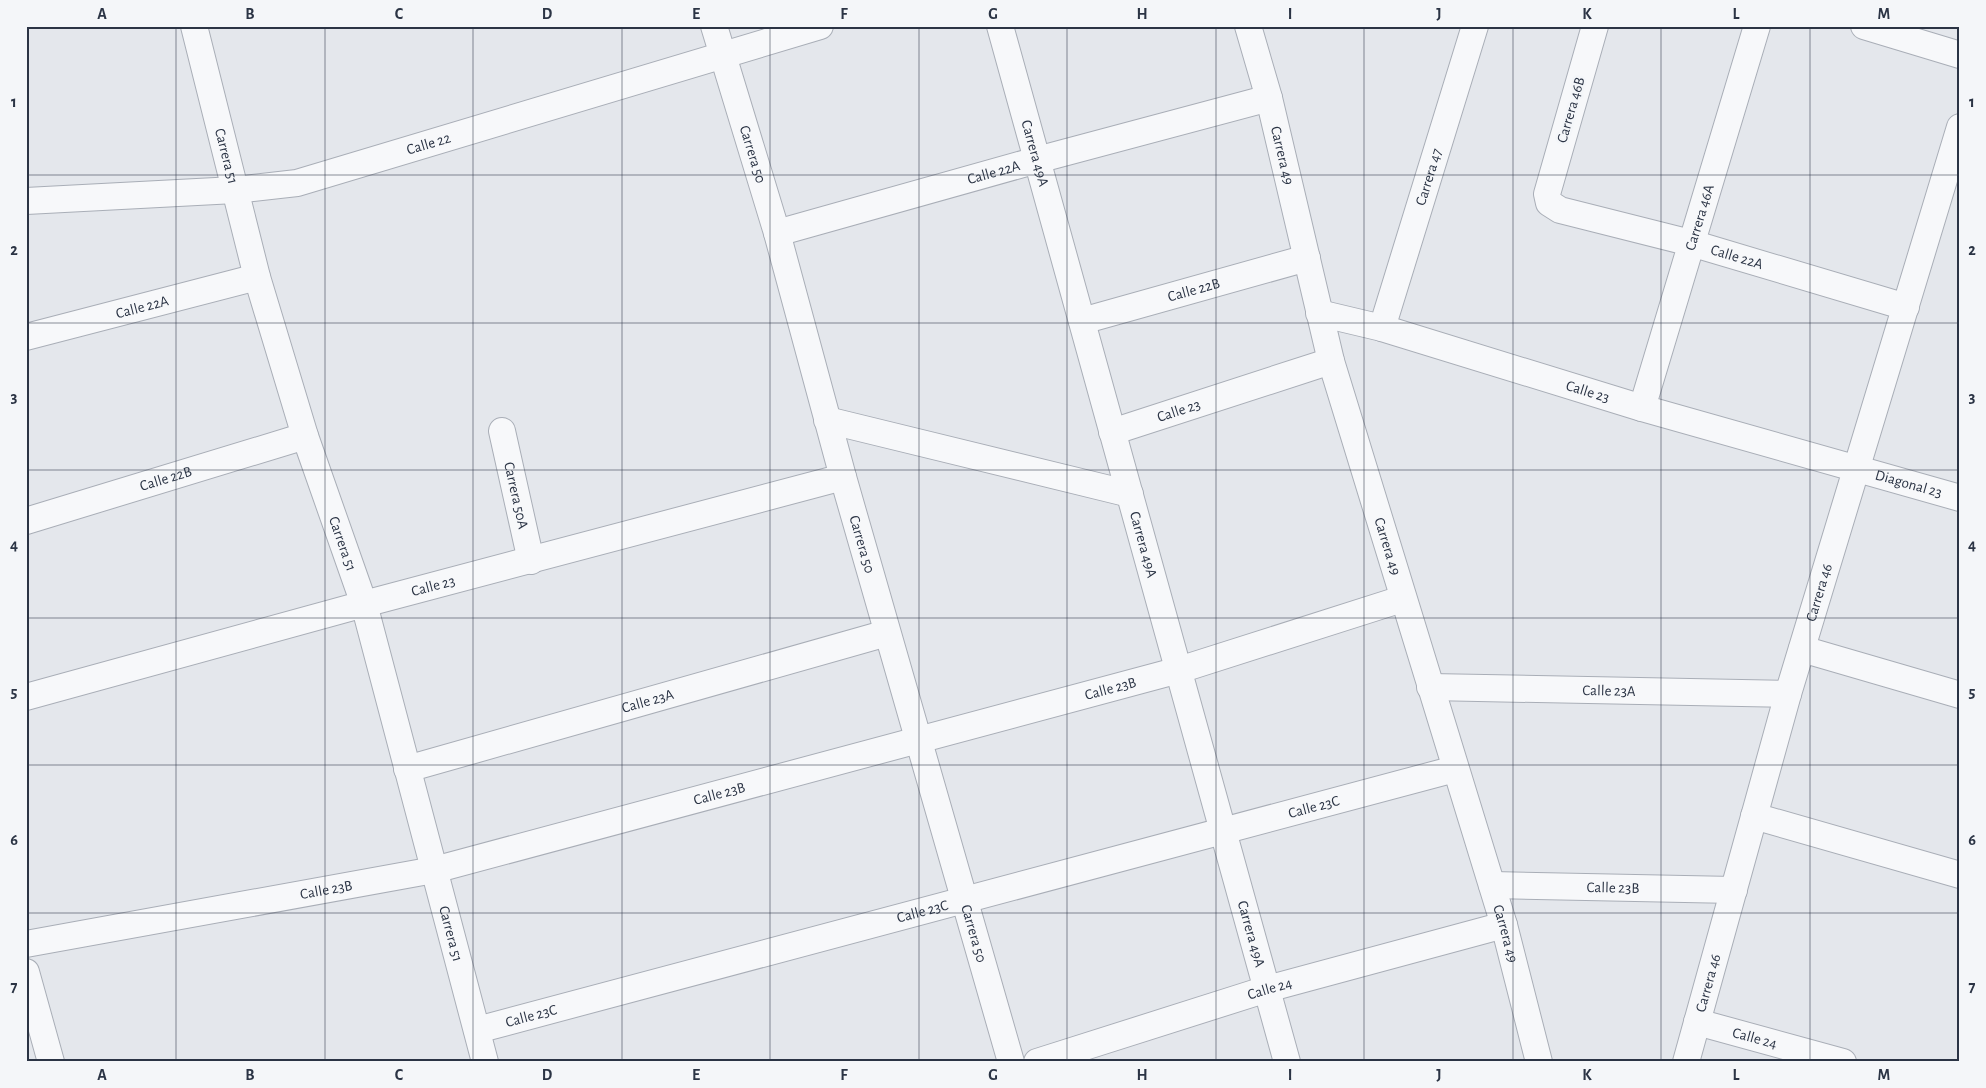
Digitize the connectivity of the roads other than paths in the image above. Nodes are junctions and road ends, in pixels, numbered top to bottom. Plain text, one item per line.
1 (194, 26) edge
2 (714, 26) edge
3 (820, 26) edge
4 (1000, 26) edge
5 (1248, 26) edge
6 (1475, 26) edge
7 (1595, 26) edge
8 (1757, 26) edge
9 (1864, 26) edge
10 (724, 54) junction
11 (1960, 55) edge
12 (1269, 98) junction
13 (1958, 141) edge
14 (1037, 160) junction
15 (235, 190) junction
16 (1547, 194) joint
17 (26, 201) edge
18 (777, 233) junction
19 (1691, 243) junction
20 (1307, 258) junction
21 (257, 277) junction
22 (1906, 307) junction
23 (1320, 313) junction
24 (1082, 321) junction
25 (1382, 328) junction
26 (26, 338) edge
27 (1331, 361) junction
28 (1642, 408) junction
29 (827, 420) junction
30 (502, 431) dead end
31 (1112, 432) junction
32 (305, 436) junction
33 (1856, 470) junction
34 (842, 477) junction
35 (1130, 494) junction
36 (1960, 498) edge
37 (26, 520) edge
38 (531, 561) junction
39 (1402, 599) junction
40 (364, 604) junction
41 (887, 633) junction
42 (1802, 649) junction
43 (1178, 670) junction
44 (1430, 687) junction
45 (1788, 694) junction
46 (1960, 695) edge
47 (26, 697) edge
48 (918, 738) junction
49 (407, 769) junction
50 (1455, 769) junction
51 (1754, 816) junction
52 (1223, 830) junction
53 (434, 870) junction
54 (1960, 875) edge
55 (1492, 884) junction
56 (1734, 890) junction
57 (965, 901) junction
58 (1504, 925) junction
59 (26, 944) edge
60 (26, 972) edge
61 (1267, 989) junction
62 (1697, 1022) junction
63 (477, 1030) junction
64 (51, 1062) edge
65 (485, 1062) edge
66 (1011, 1062) edge
67 (1037, 1062) edge
68 (1287, 1062) edge
69 (1539, 1062) edge
70 (1686, 1062) edge
71 (1843, 1062) edge

1 - 15 street, Carrera 51
2 - 10 street, Carrera 50
3 - 10 street, Calle 22
4 - 14 street, Carrera 49A
5 - 12 street, Carrera 49
6 - 25 street, Carrera 47
7 - 16 street, Carrera 46B
8 - 19 street, Carrera 46A
9 - 11 street
10 - 15 street, Calle 22
10 - 18 street, Carrera 50
12 - 14 street, Calle 22A
12 - 20 street, Carrera 49
13 - 22 street, Carrera 46
14 - 18 street, Calle 22A
14 - 24 street, Carrera 49A
15 - 17 street, Calle 22
15 - 21 street, Carrera 51
16 - 19 street, Calle 22A
18 - 29 street, Carrera 50
19 - 22 street, Calle 22A
19 - 28 street, Carrera 46A
20 - 23 street, Carrera 49
20 - 24 street, Calle 22B
21 - 26 street, Calle 22A
21 - 32 street, Carrera 51
22 - 33 street, Carrera 46
23 - 25 street, Calle 23
23 - 27 street, Carrera 49
24 - 31 street, Carrera 49A
25 - 28 street, Calle 23
27 - 31 street, Calle 23
27 - 39 street, Carrera 49
28 - 33 street, Calle 23
29 - 34 street, Carrera 50
29 - 35 street
30 - 38 street, Carrera 50A
31 - 35 street, Carrera 49A
32 - 37 street, Calle 22B
32 - 40 street, Carrera 51
33 - 36 street, Diagonal 23
33 - 42 street, Carrera 46
34 - 38 street, Calle 23
34 - 41 street, Carrera 50
35 - 43 street, Carrera 49A
38 - 40 street, Calle 23
39 - 43 street, Calle 23B
39 - 44 street, Carrera 49
40 - 47 street, Calle 23
40 - 49 street, Carrera 51
41 - 48 street, Carrera 50
41 - 49 street, Calle 23A
42 - 45 street, Carrera 46
42 - 46 street
43 - 48 street, Calle 23B
43 - 52 street, Carrera 49A
44 - 45 street, Calle 23A
44 - 50 street, Carrera 49
45 - 51 street, Carrera 46
48 - 53 street, Calle 23B
48 - 57 street, Carrera 50
49 - 53 street, Carrera 51
50 - 52 street, Calle 23C
50 - 55 street, Carrera 49
51 - 54 street
51 - 56 street, Carrera 46
52 - 57 street, Calle 23C
52 - 61 street, Carrera 49A
53 - 59 street, Calle 23B
53 - 63 street, Carrera 51
55 - 56 street, Calle 23B
55 - 58 street, Carrera 49
56 - 62 street, Carrera 46
57 - 63 street, Calle 23C
57 - 66 street, Carrera 50
58 - 61 street, Calle 24
58 - 69 street, Carrera 49
60 - 64 street
61 - 67 street, Calle 24
61 - 68 street, Carrera 49A
62 - 70 street, Carrera 46
62 - 71 street, Calle 24
63 - 65 street, Carrera 51

